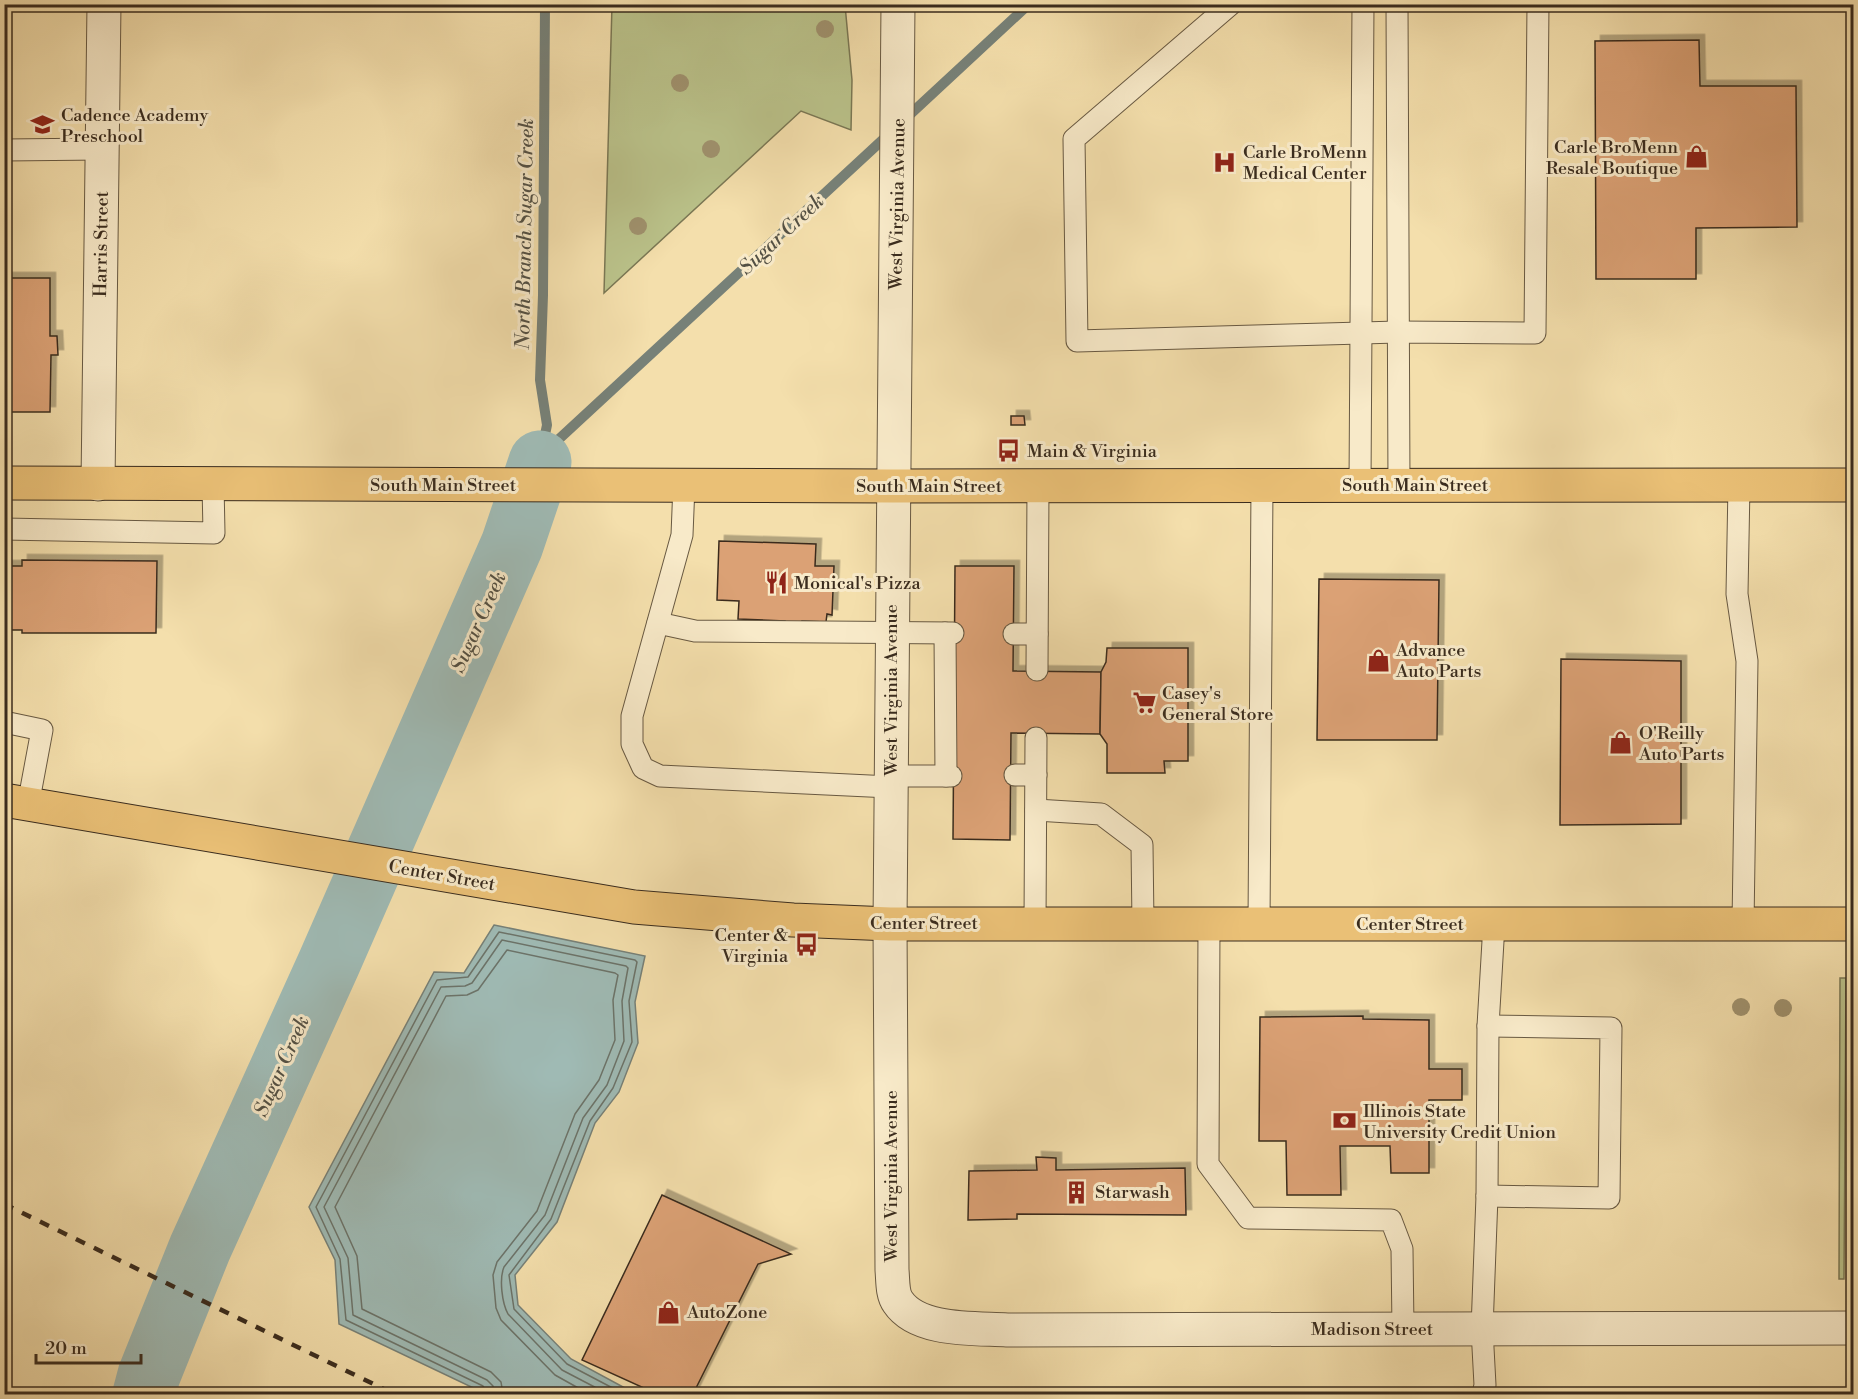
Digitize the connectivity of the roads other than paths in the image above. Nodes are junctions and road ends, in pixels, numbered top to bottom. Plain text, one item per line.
1 (104, 4) edge
2 (1230, 4) edge
3 (1363, 4) edge
4 (1397, 4) edge
5 (1538, 4) edge
6 (898, 19) edge
7 (102, 148) junction
8 (4, 150) edge
9 (1398, 332) junction
10 (1360, 333) junction
11 (4, 483) edge
12 (98, 484) junction
13 (213, 484) junction
14 (1739, 484) junction
15 (1854, 484) edge
16 (674, 485) junction
17 (1263, 485) junction
18 (1360, 485) junction
19 (1399, 485) junction
20 (892, 486) junction
21 (1038, 486) junction
22 (4, 529) edge
23 (658, 623) junction
24 (891, 632) junction
25 (1014, 633) dead end
26 (1037, 634) junction
27 (1036, 670) dead end
28 (4, 722) edge
29 (1036, 738) dead end
30 (890, 782) junction
31 (16, 803) edge
32 (1036, 810) junction
33 (890, 924) junction
34 (1035, 924) junction
35 (1143, 924) junction
36 (1209, 924) junction
37 (1259, 924) junction
38 (1494, 924) junction
39 (1743, 924) junction
40 (1854, 924) edge
41 (1488, 1026) junction
42 (1487, 1197) junction
43 (898, 1302) joint
44 (1854, 1328) edge
45 (1403, 1329) junction
46 (1482, 1329) junction
47 (1483, 1395) edge

1 - 7 street, Harris Street
2 - 10 lane
3 - 10 lane
4 - 9 lane
5 - 9 lane
6 - 20 street, West Virginia Avenue
7 - 8 lane
7 - 12 street, Harris Street
9 - 10 lane
9 - 19 lane
10 - 18 lane
11 - 12 main road, South Main Street
12 - 13 main road, South Main Street
13 - 16 main road, South Main Street
13 - 22 lane
14 - 15 main road, South Main Street
14 - 19 main road, South Main Street
14 - 39 lane
16 - 20 main road, South Main Street
16 - 23 lane
17 - 18 main road, South Main Street
17 - 21 main road, South Main Street
17 - 37 lane
18 - 19 main road, South Main Street
20 - 21 main road, South Main Street
20 - 24 street, West Virginia Avenue
21 - 26 lane
23 - 24 lane
23 - 30 lane
24 - 30 street, West Virginia Avenue
24 - 30 lane
25 - 26 lane
26 - 27 lane
28 - 31 lane
29 - 32 lane
30 - 33 street, West Virginia Avenue
31 - 33 main road, Center Street
32 - 34 lane
32 - 35 lane
33 - 34 main road, Center Street
33 - 43 street, West Virginia Avenue
34 - 35 main road, Center Street
35 - 36 main road, Center Street
36 - 37 main road, Center Street
36 - 45 lane
37 - 38 main road, Center Street
38 - 39 main road, Center Street
38 - 41 lane
39 - 40 main road, Center Street
41 - 42 lane
41 - 42 lane
42 - 46 lane
43 - 45 street, Madison Street
44 - 46 street, Madison Street
45 - 46 street, Madison Street
46 - 47 lane

